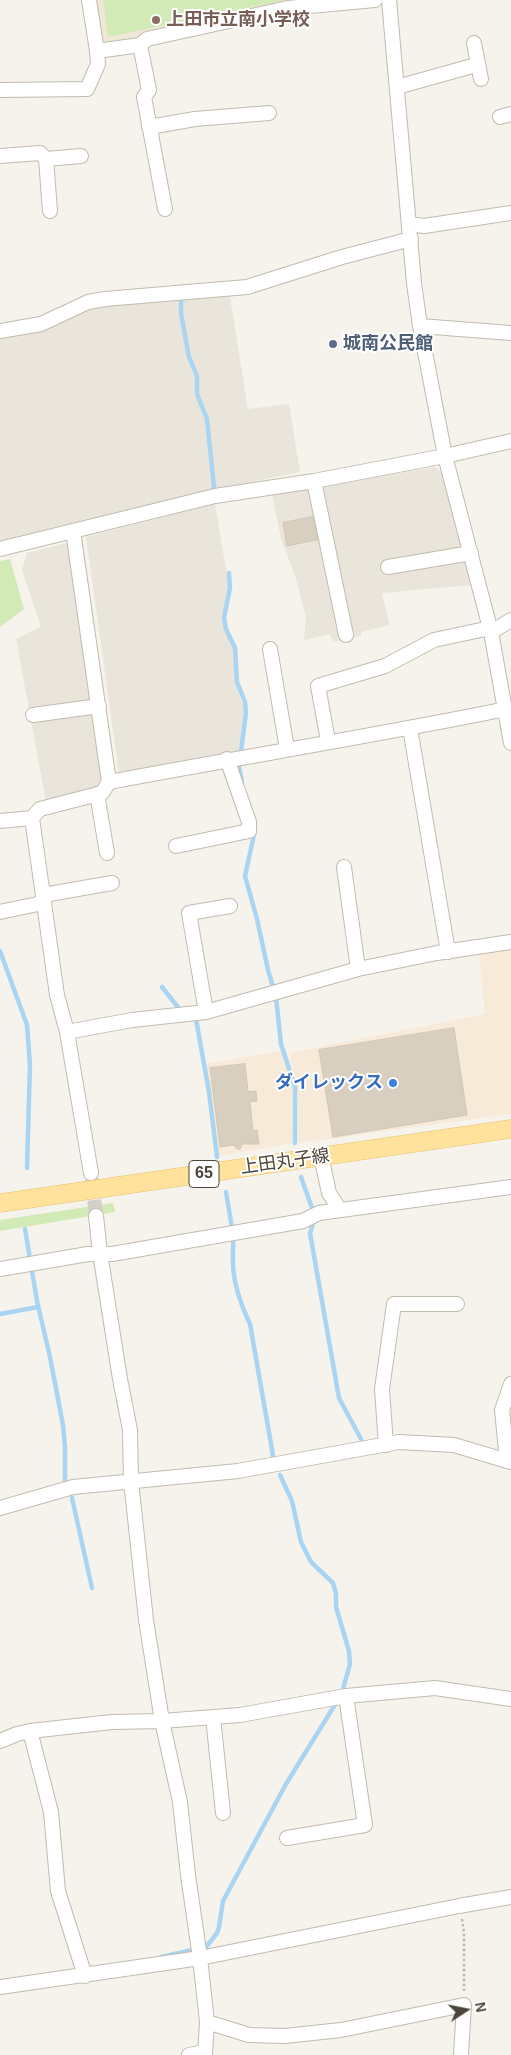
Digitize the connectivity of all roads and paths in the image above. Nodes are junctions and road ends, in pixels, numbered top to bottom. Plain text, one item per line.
1 (89, 0) edge
2 (375, 0) edge
3 (389, 0) edge
4 (474, 44) dead end
5 (140, 45) junction
6 (97, 51) junction
7 (476, 65) junction
8 (480, 79) dead end
9 (396, 87) junction
10 (0, 90) edge
11 (269, 113) dead end
12 (149, 127) junction
13 (0, 156) edge
14 (81, 156) dead end
15 (46, 160) junction
16 (165, 209) dead end
17 (50, 211) dead end
18 (511, 212) edge
19 (409, 224) junction
20 (411, 239) junction
21 (420, 326) junction
22 (0, 331) edge
23 (511, 334) edge
24 (511, 442) edge
25 (445, 456) junction
26 (314, 481) junction
27 (73, 532) junction
28 (0, 548) edge
29 (471, 553) junction
30 (388, 567) dead end
31 (511, 620) edge
32 (491, 630) junction
33 (346, 635) dead end
34 (270, 649) dead end
35 (99, 706) junction
36 (506, 709) junction
37 (33, 714) dead end
38 (410, 728) junction
39 (328, 741) junction
40 (511, 743) edge
41 (287, 749) junction
42 (227, 760) junction
43 (109, 782) junction
44 (96, 794) junction
45 (32, 818) junction
46 (0, 821) edge
47 (176, 846) dead end
48 (106, 853) dead end
49 (344, 867) dead end
50 (112, 882) dead end
51 (45, 898) junction
52 (230, 906) dead end
53 (0, 912) edge
54 (511, 942) edge
55 (448, 952) junction
56 (358, 969) junction
57 (206, 1012) junction
58 (67, 1032) junction
59 (511, 1129) edge
60 (321, 1156) junction
61 (91, 1173) tunnel mouth
62 (511, 1187) edge
63 (0, 1204) edge
64 (340, 1210) junction
65 (96, 1216) tunnel mouth
66 (100, 1254) junction
67 (0, 1268) edge
68 (457, 1304) dead end
69 (511, 1384) edge
70 (386, 1445) junction
71 (509, 1461) edge
72 (131, 1481) junction
73 (0, 1508) edge
74 (346, 1696) junction
75 (511, 1699) edge
76 (213, 1717) junction
77 (162, 1721) junction
78 (30, 1731) junction
79 (0, 1741) edge
80 (223, 1813) dead end
81 (287, 1838) dead end
82 (511, 1897) edge
83 (459, 1906) junction
84 (200, 1958) junction
85 (85, 1976) junction
86 (0, 1987) edge
87 (464, 2005) junction
88 (207, 2022) junction
89 (205, 2054) edge
90 (189, 2055) edge
91 (461, 2055) edge

1 - 6 street
2 - 5 street
3 - 9 street
4 - 7 street
5 - 6 street
5 - 12 street
6 - 10 street
7 - 8 street
7 - 9 street
9 - 19 street
11 - 12 street
12 - 16 street
13 - 15 street
14 - 15 street
15 - 17 street
18 - 19 street
19 - 20 street
20 - 21 street
20 - 22 street
21 - 23 street
21 - 25 street
24 - 25 street
25 - 26 street
25 - 29 street
26 - 27 street
26 - 33 street
27 - 28 street
27 - 35 street
29 - 30 street
29 - 32 street
31 - 32 street
32 - 36 street
32 - 39 street
34 - 41 street
35 - 37 street
35 - 43 street
36 - 38 street
36 - 40 street
38 - 39 street
38 - 55 street
39 - 41 street
41 - 42 street
42 - 43 street
42 - 47 street
43 - 44 street
44 - 45 street
44 - 48 street
45 - 46 street
45 - 51 street
49 - 56 street
50 - 51 street
51 - 53 street
51 - 58 street
52 - 57 street
54 - 55 street
55 - 56 street
56 - 57 street
57 - 58 street
58 - 61 street
59 - 60 main road, 上田丸子線 / 65
60 - 63 main road, 上田丸子線 / 65
60 - 64 street
62 - 64 street
64 - 66 street
65 - 66 street
66 - 67 street
66 - 72 street
68 - 70 street
69 - 71 street
70 - 71 street
70 - 72 street
72 - 73 street
72 - 77 street
74 - 75 street
74 - 76 street
74 - 81 street
76 - 77 street
76 - 80 street
77 - 78 street
77 - 84 street
78 - 79 street
78 - 85 street
82 - 83 street
83 - 84 street
83 - 87 path
84 - 85 street
84 - 88 street
85 - 86 street
87 - 88 street
87 - 91 street
88 - 89 street
89 - 90 street

